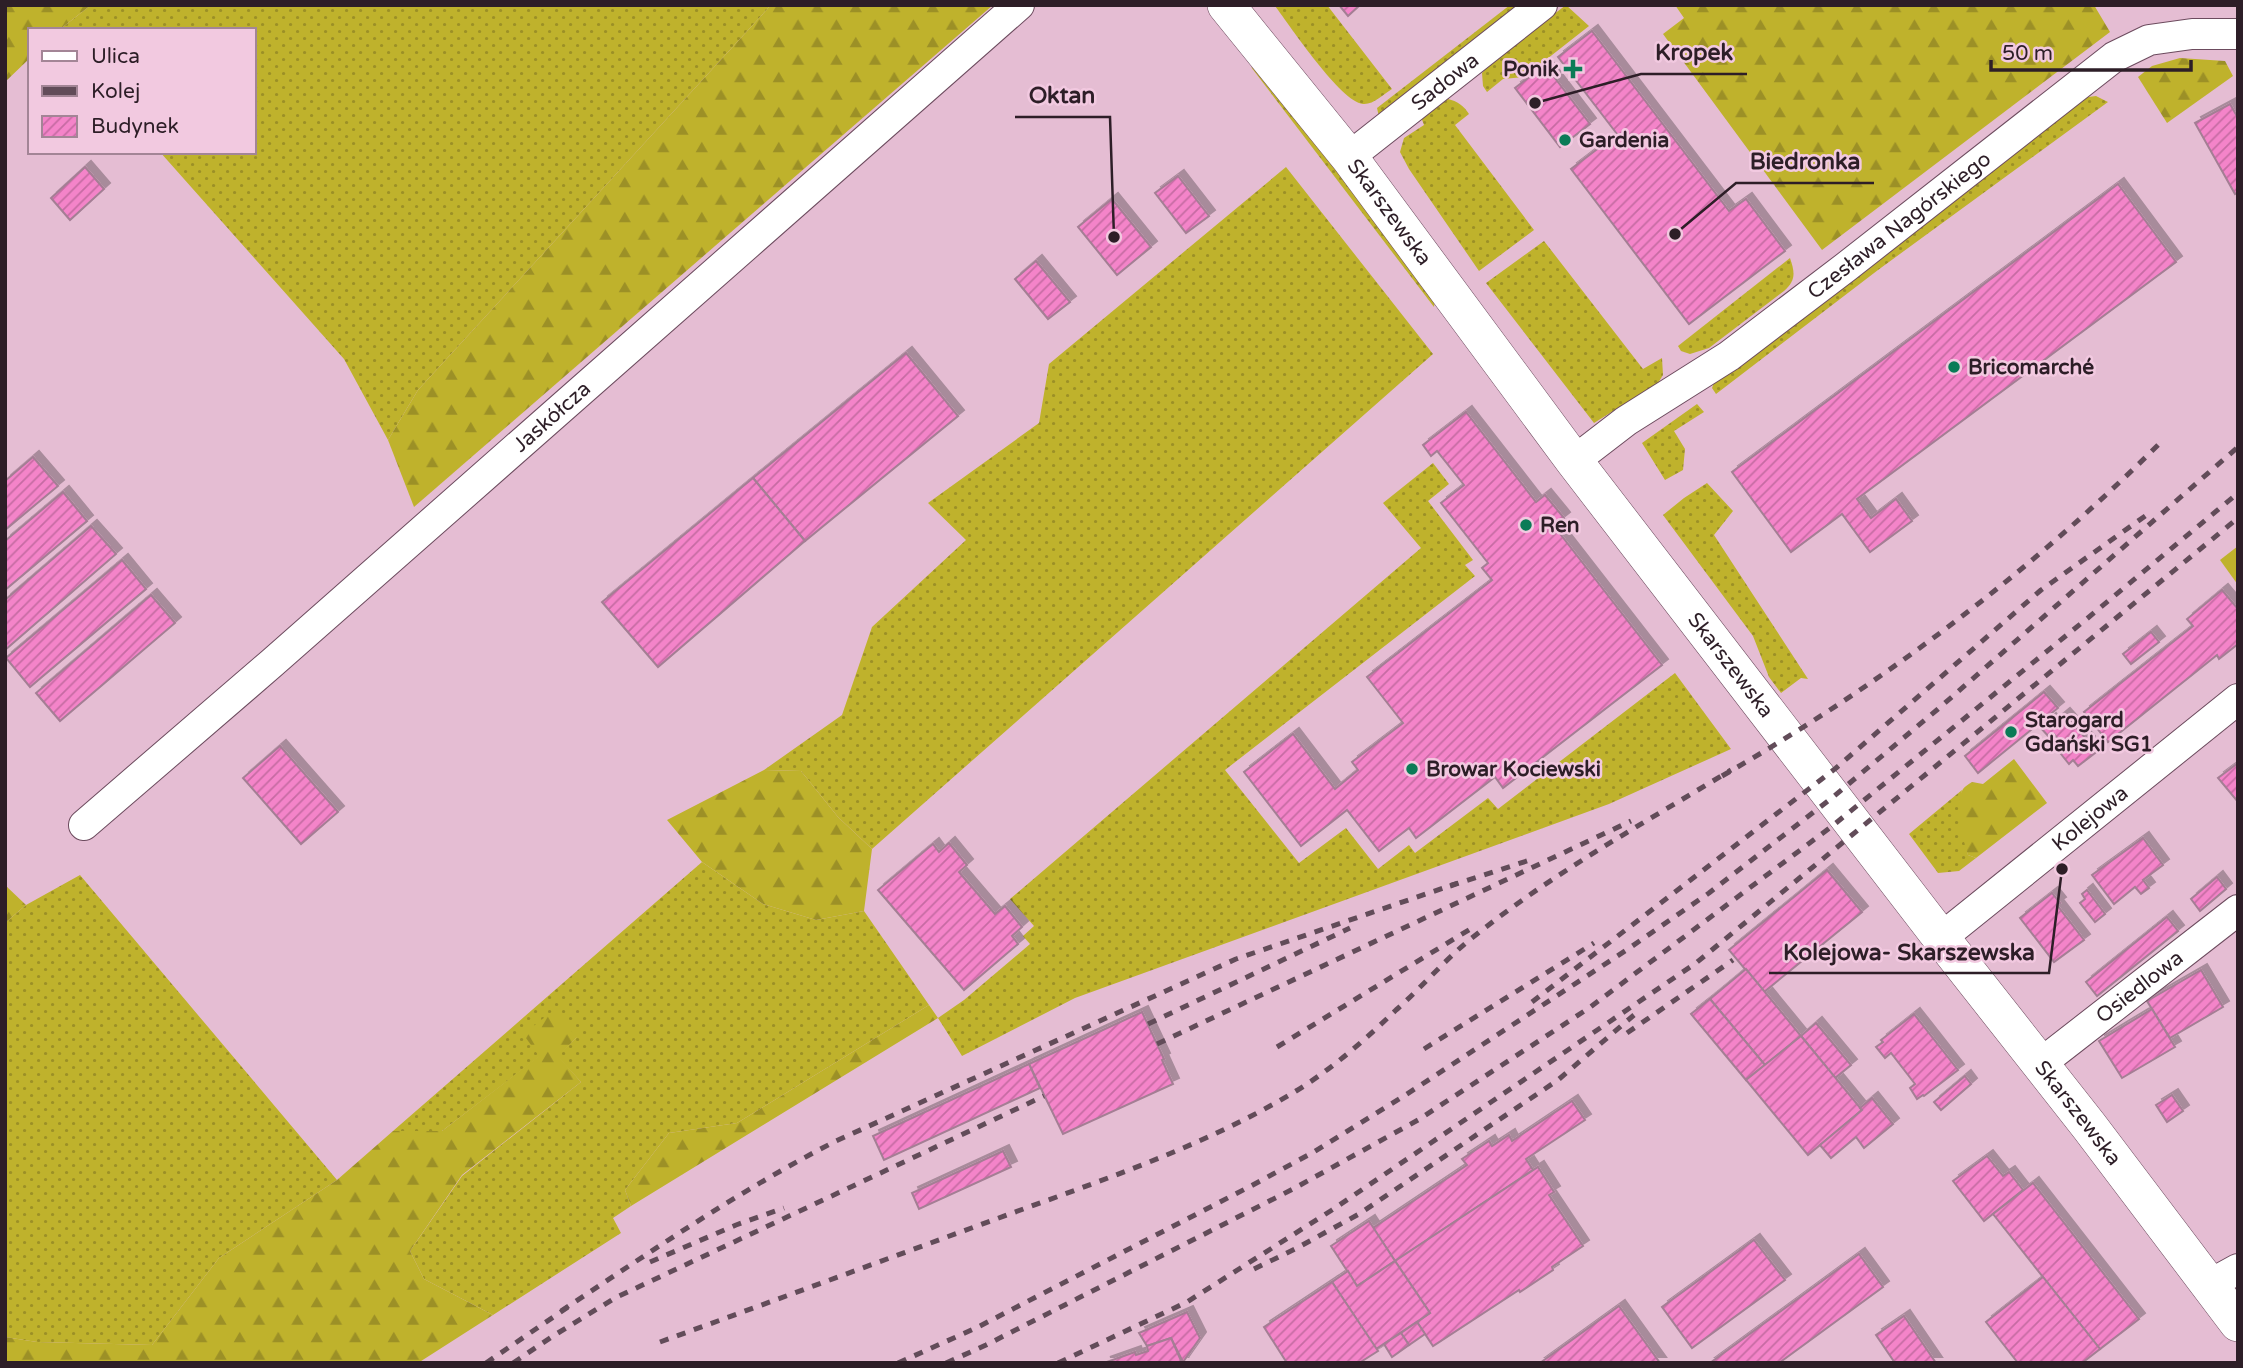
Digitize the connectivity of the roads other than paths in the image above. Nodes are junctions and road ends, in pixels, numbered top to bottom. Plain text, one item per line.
1 (1019, 5) edge
2 (1226, 5) edge
3 (1542, 5) edge
4 (2238, 34) edge
5 (1349, 157) junction
6 (1574, 461) junction
7 (2238, 699) edge
8 (84, 825) dead end
9 (2238, 910) edge
10 (1941, 938) junction
11 (2040, 1064) junction
12 (2223, 1277) edge
13 (2238, 1323) edge

1 - 8 street, Jaskółcza
2 - 5 main road, Skarszewska
3 - 5 street, Sadowa
4 - 6 street, Czesława Nagórskiego
5 - 6 main road, Skarszewska
6 - 10 main road, Skarszewska
7 - 10 street, Kolejowa
9 - 11 street, Osiedlowa
10 - 11 main road, Skarszewska
11 - 12 main road, Skarszewska
12 - 13 main road, Skarszewska

